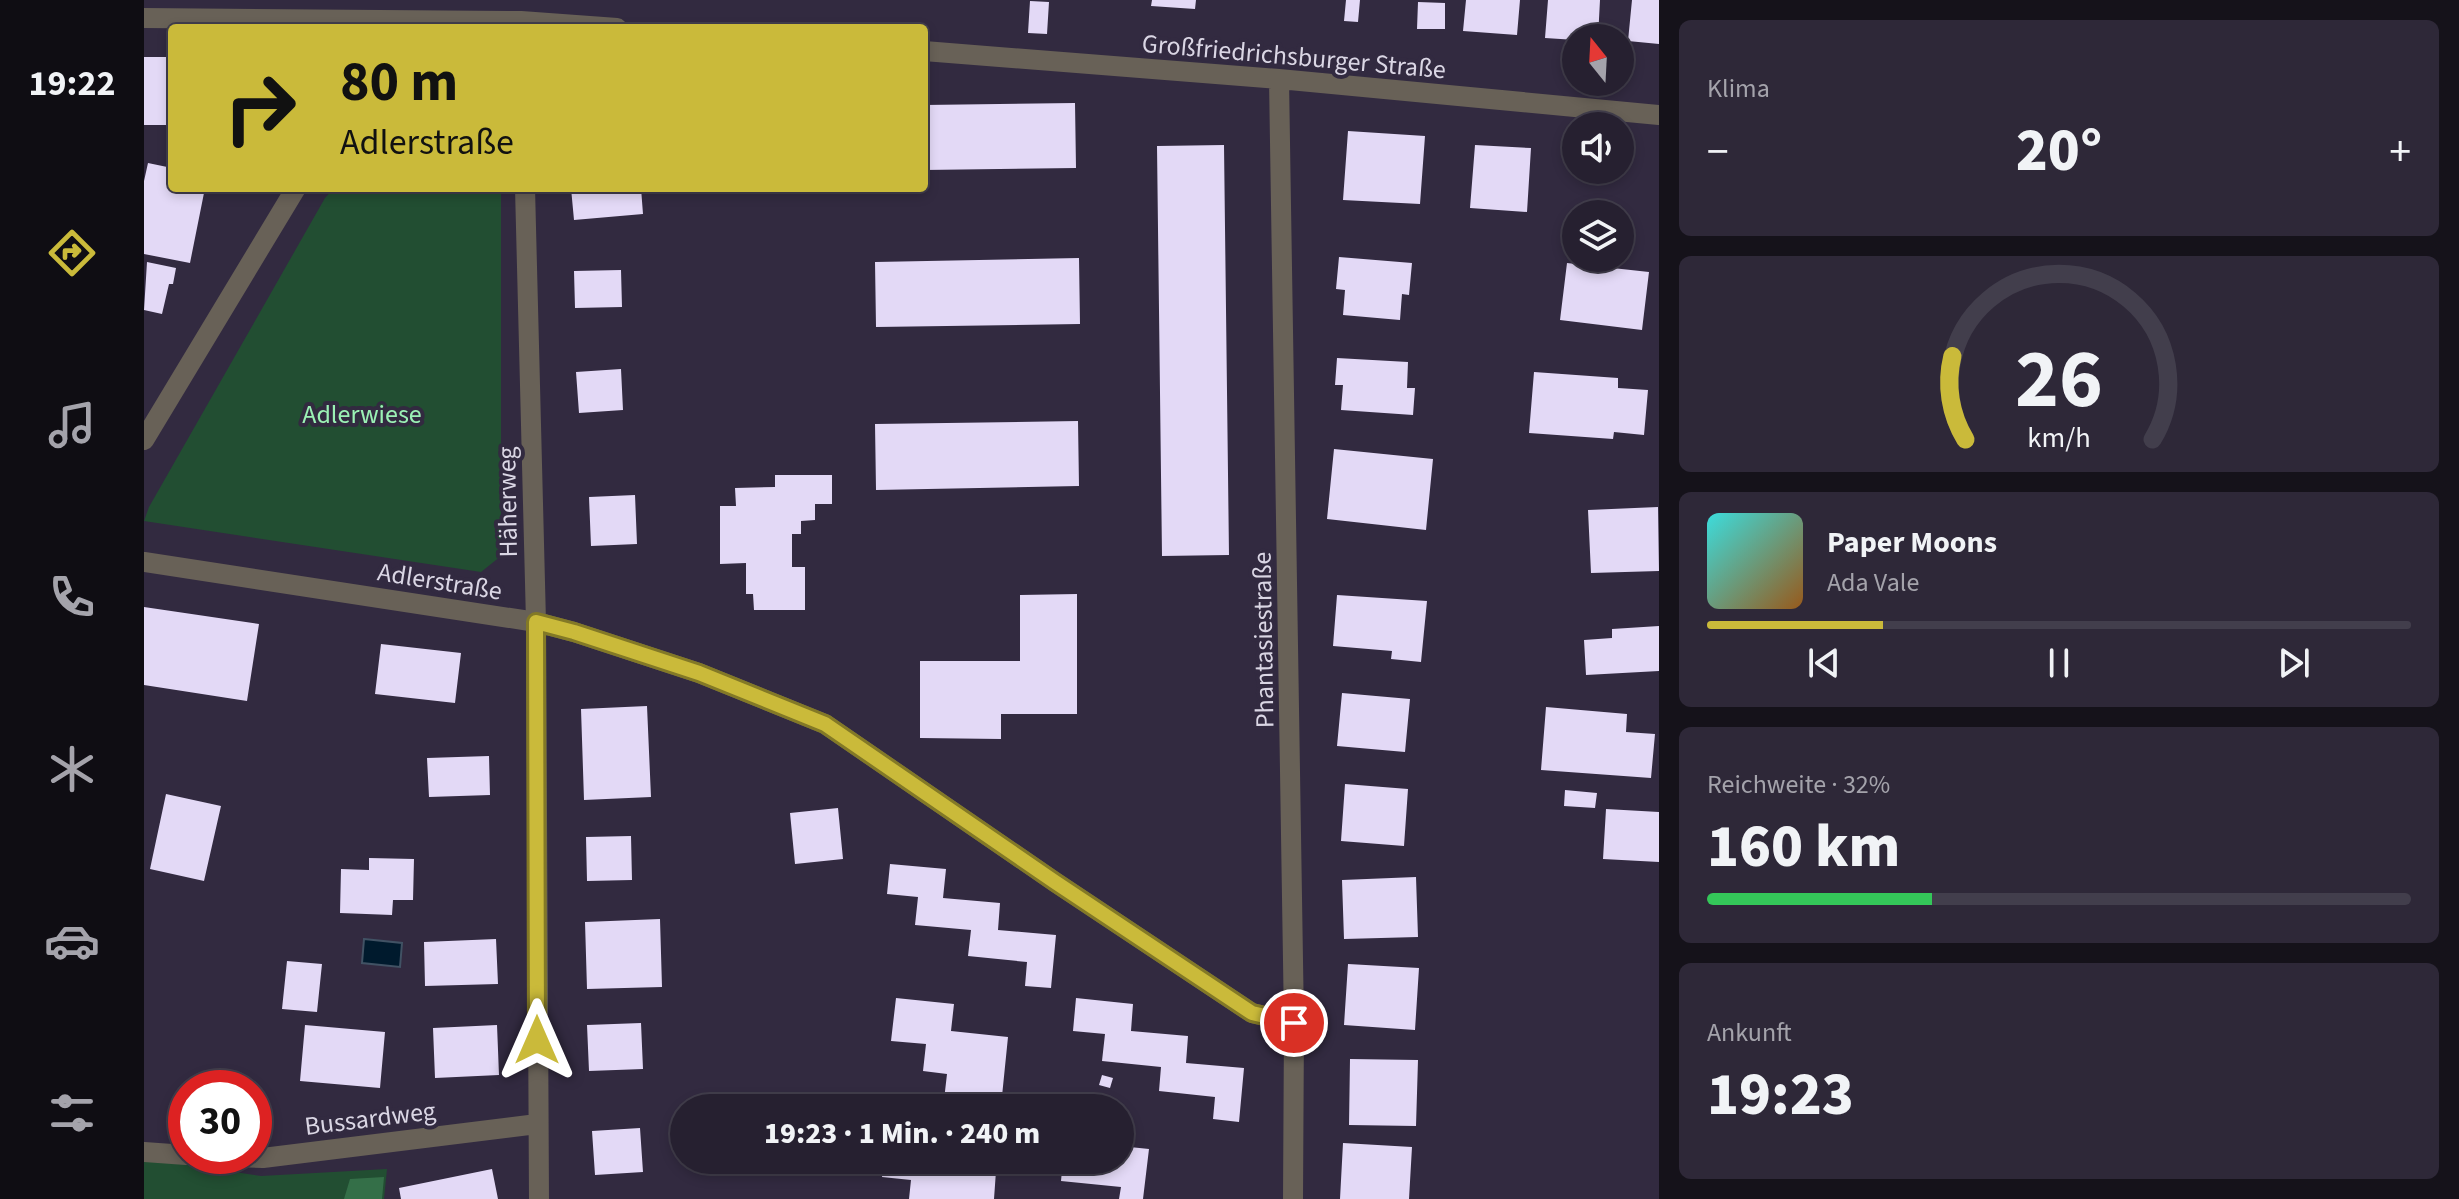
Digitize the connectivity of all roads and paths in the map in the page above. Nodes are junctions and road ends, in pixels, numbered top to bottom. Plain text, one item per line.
1 (144, 18) edge
2 (344, 24) edge
3 (478, 24) edge
4 (522, 24) edge
5 (928, 51) edge
6 (1279, 79) junction
7 (1659, 115) edge
8 (294, 192) edge
9 (525, 192) edge
10 (144, 440) edge
11 (144, 562) edge
12 (536, 622) junction
13 (1294, 1023) junction
14 (537, 1124) junction
15 (144, 1152) edge
16 (168, 1154) edge
17 (272, 1157) edge
18 (539, 1199) edge
19 (1293, 1199) edge

1 - 2 street
2 - 3 street
3 - 4 street
5 - 6 street, Großfriedrichsburger Straße
6 - 7 street, Großfriedrichsburger Straße
6 - 13 street, Phantasiestraße
8 - 10 street
9 - 12 street, Häherweg
11 - 12 street, Adlerstraße
12 - 13 street, Adlerstraße
12 - 14 street, Häherweg
13 - 19 street, Phantasiestraße
14 - 17 street, Bussardweg
14 - 18 street, Häherweg
15 - 16 street

